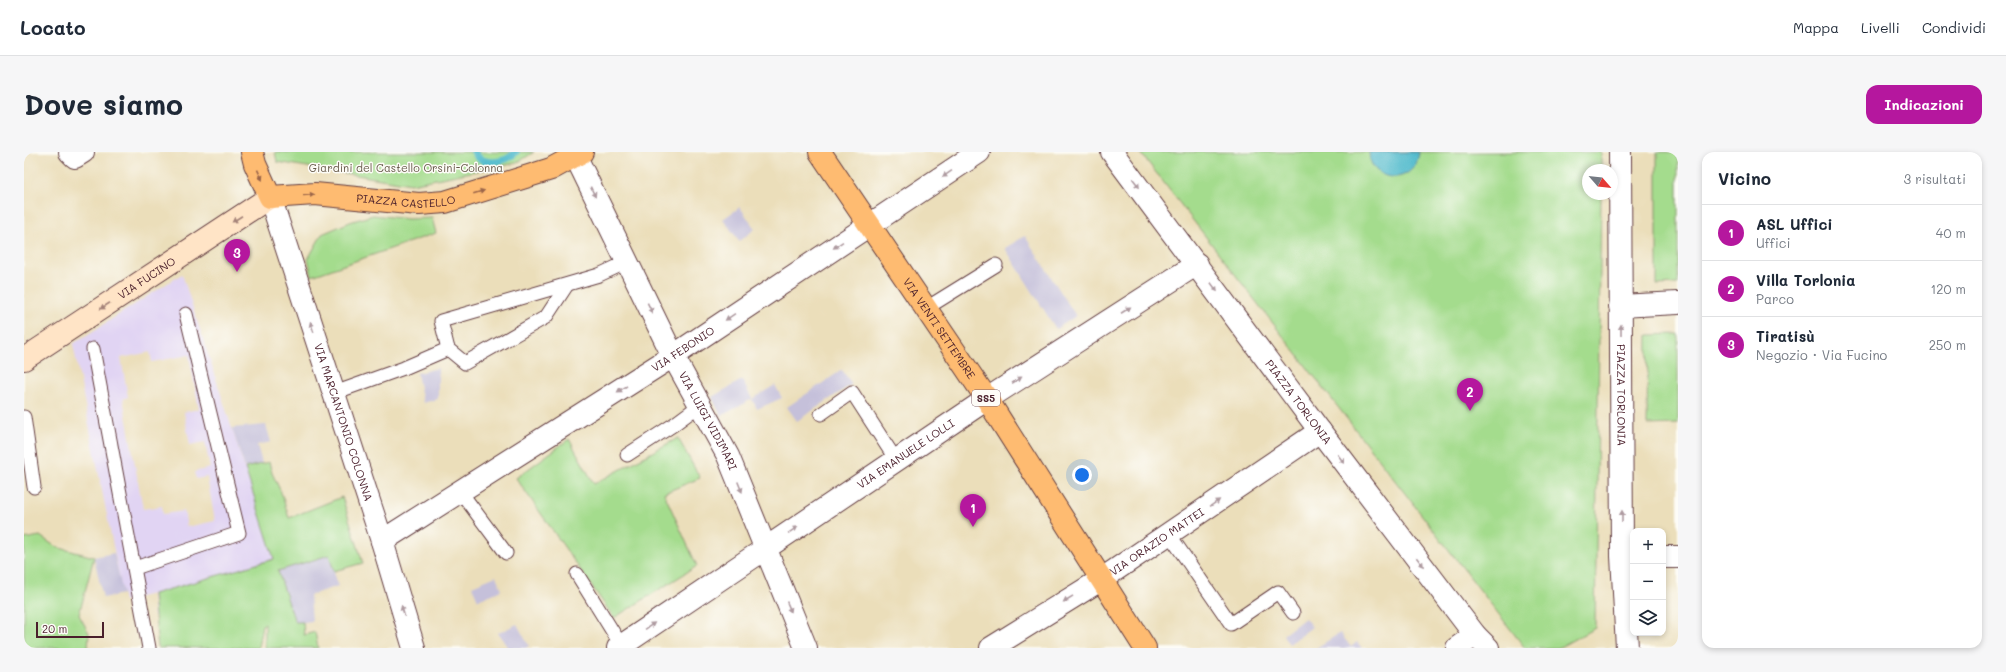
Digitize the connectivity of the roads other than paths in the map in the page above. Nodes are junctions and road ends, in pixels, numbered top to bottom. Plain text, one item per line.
1 (70, 152) edge
2 (83, 152) edge
3 (252, 152) edge
4 (820, 152) edge
5 (979, 152) edge
6 (1112, 152) edge
7 (1620, 152) edge
8 (579, 154) edge
9 (270, 197) junction
10 (870, 226) junction
11 (627, 262) junction
12 (1197, 264) junction
13 (996, 265) dead end
14 (567, 285) junction
15 (1678, 303) edge
16 (1620, 306) junction
17 (925, 308) junction
18 (186, 314) dead end
19 (94, 349) dead end
20 (448, 349) junction
21 (673, 356) junction
22 (24, 359) edge
23 (862, 392) dead end
24 (334, 393) junction
25 (987, 399) junction
26 (700, 405) junction
27 (821, 414) dead end
28 (24, 417) edge
29 (1320, 431) junction
30 (627, 455) dead end
31 (899, 458) junction
32 (34, 487) dead end
33 (460, 492) junction
34 (1169, 534) junction
35 (382, 541) junction
36 (764, 549) junction
37 (506, 553) dead end
38 (1628, 556) edge
39 (1666, 557) edge
40 (1678, 557) edge
41 (135, 568) junction
42 (577, 574) dead end
43 (1102, 579) junction
44 (1293, 613) dead end
45 (1482, 641) edge
46 (1623, 645) edge
47 (620, 647) edge
48 (149, 648) edge
49 (414, 648) edge
50 (806, 648) edge
51 (991, 648) edge
52 (1145, 648) edge
53 (1457, 648) edge

1 - 2 street
3 -> 9 main road
4 - 10 main road, VIA VENTI SETTEMBRE / SS5
5 -> 10 street, VIA FEBONIO
6 -> 12 street, PIAZZA TORLONIA
7 - 16 street, PIAZZA TORLONIA
9 -> 8 main road, PIAZZA CASTELLO
8 -> 11 street, VIA LUIGI VIDIMARI
9 -> 22 main road, VIA FUCINO
24 -> 9 street, VIA MARCANTONIO COLONNA
10 - 17 main road, VIA VENTI SETTEMBRE / SS5
10 -> 21 street, VIA FEBONIO
11 - 14 lane
11 -> 21 street, VIA LUIGI VIDIMARI
25 -> 12 street, VIA EMANUELE LOLLI
12 -> 29 street, PIAZZA TORLONIA
13 - 17 lane
14 - 20 lane
14 - 20 lane
15 - 16 street
38 -> 16 street, PIAZZA TORLONIA
17 - 25 main road, VIA VENTI SETTEMBRE / SS5
18 - 41 lane
19 - 41 lane
20 - 24 lane
21 - 26 street, VIA LUIGI VIDIMARI
21 -> 33 street, VIA FEBONIO
23 - 31 lane
24 - 35 street, VIA MARCANTONIO COLONNA
25 - 31 street, VIA EMANUELE LOLLI
25 - 43 main road, VIA VENTI SETTEMBRE / SS5
26 - 30 lane
26 -> 36 street, VIA LUIGI VIDIMARI
27 - 31 lane
28 - 32 lane
34 -> 29 street, VIA ORAZIO MATTEI
29 -> 45 street, PIAZZA TORLONIA
36 -> 31 street, VIA EMANUELE LOLLI
33 - 35 street, VIA FEBONIO
33 - 37 lane
34 - 43 street, VIA ORAZIO MATTEI
34 - 44 lane
49 -> 35 street, VIA MARCANTONIO COLONNA
47 -> 36 street, VIA EMANUELE LOLLI
36 -> 50 street, VIA LUIGI VIDIMARI
38 - 46 street, PIAZZA TORLONIA
39 - 40 street
41 - 48 lane
42 - 47 lane
43 -> 51 street, VIA ORAZIO MATTEI
43 - 52 main road, VIA VENTI SETTEMBRE / SS5
45 - 53 street

